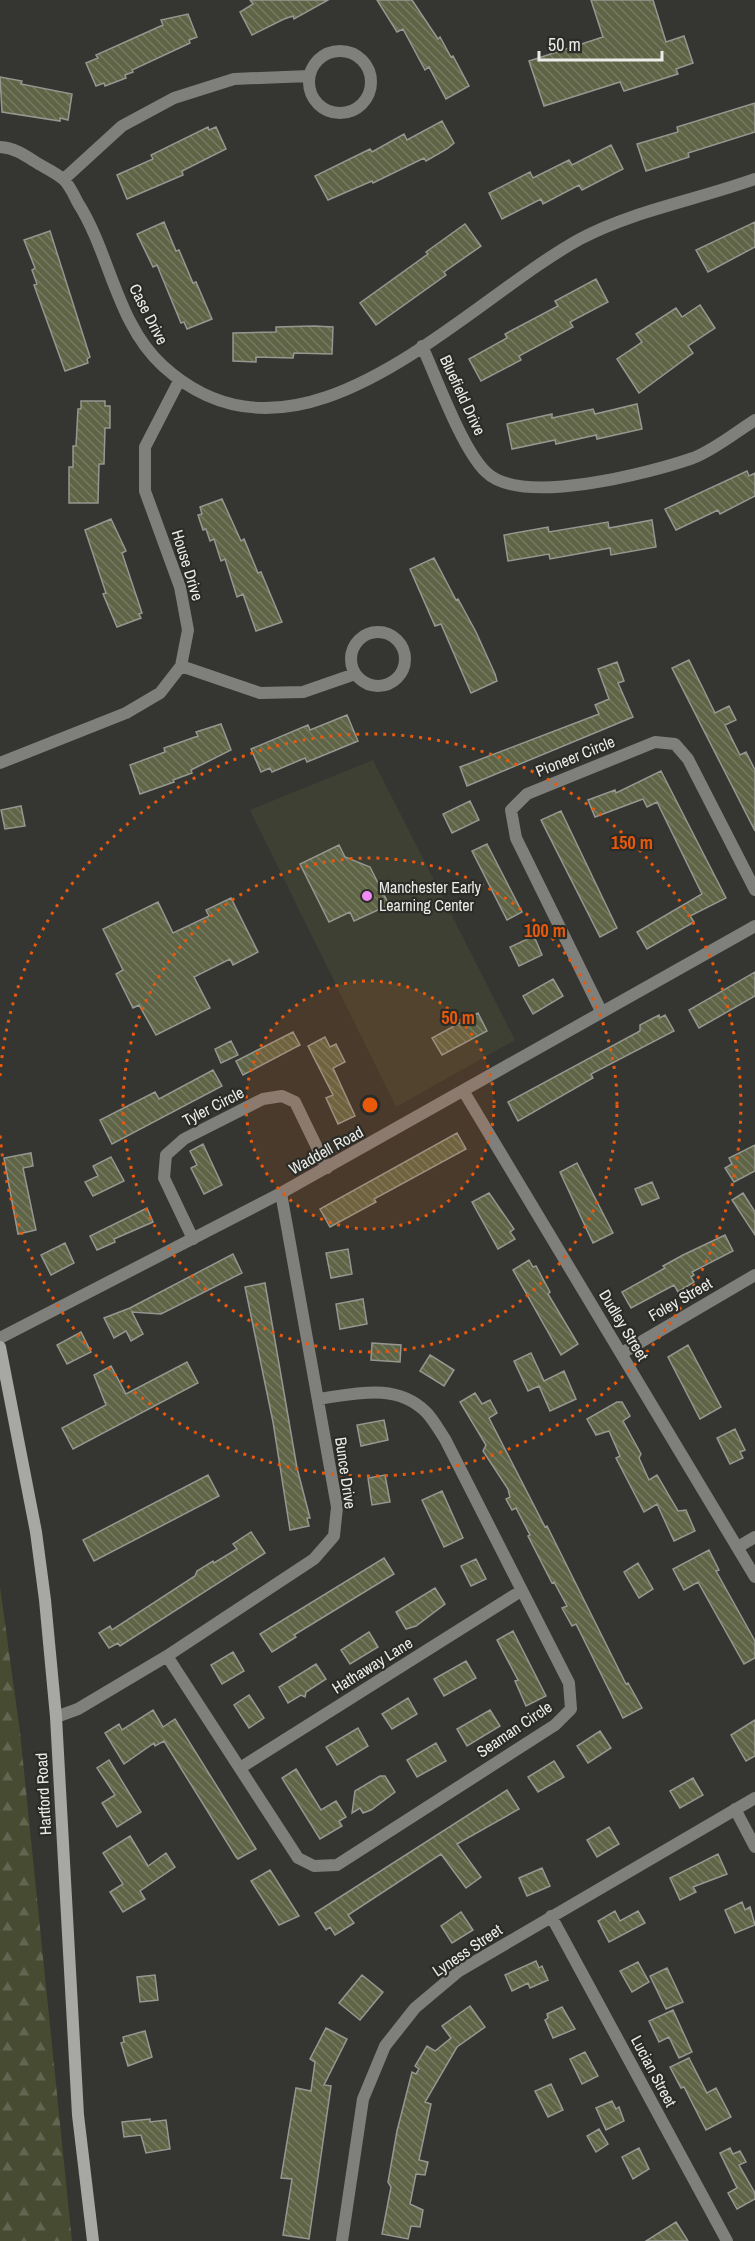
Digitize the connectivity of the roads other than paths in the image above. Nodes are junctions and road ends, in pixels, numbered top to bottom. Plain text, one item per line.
1 (309, 76) junction
2 (0, 147) edge
3 (755, 178) edge
4 (64, 179) junction
5 (422, 346) junction
6 (179, 381) junction
7 (755, 420) edge
8 (181, 666) junction
9 (355, 674) junction
10 (0, 763) edge
11 (755, 890) edge
12 (755, 926) edge
13 (601, 1011) junction
14 (464, 1092) junction
15 (327, 1167) junction
16 (281, 1193) junction
17 (194, 1239) junction
18 (755, 1275) edge
19 (0, 1338) edge
20 (0, 1347) edge
21 (622, 1353) junction
22 (318, 1399) junction
23 (755, 1537) edge
24 (738, 1547) junction
25 (755, 1577) edge
26 (521, 1590) junction
27 (166, 1656) junction
28 (56, 1717) junction
29 (240, 1768) junction
30 (755, 1797) edge
31 (735, 1809) junction
32 (755, 1847) edge
33 (551, 1916) junction
34 (93, 2241) edge
35 (342, 2241) edge
36 (727, 2241) edge

1 - 1 street
1 - 4 street
2 - 4 street, Case Drive
3 - 5 street, Bluefield Drive
4 - 6 street, Case Drive
5 - 6 street, Case Drive
5 - 7 street, Bluefield Drive
6 - 8 street, House Drive
8 - 9 street
8 - 10 street, House Drive
9 - 9 street
11 - 13 street, Pioneer Circle
12 - 13 street, Waddell Road
13 - 14 street, Waddell Road
14 - 15 street, Waddell Road
14 - 21 street, Dudley Street
15 - 16 street, Waddell Road
15 - 17 street, Tyler Circle
16 - 17 street, Waddell Road
16 - 22 street, Bunce Drive
17 - 19 street, Waddell Road
18 - 21 street, Foley Street
20 - 28 main road, Hartford Road
21 - 24 street, Dudley Street
22 - 26 street, Seaman Circle
22 - 27 street, Bunce Drive
23 - 24 street
24 - 25 street, Dudley Street
26 - 29 street, Hathaway Lane
26 - 29 street, Seaman Circle
27 - 28 street, Bunce Drive
27 - 29 street, Seaman Circle
28 - 34 main road, Hartford Road
30 - 31 street, Lyness Street
31 - 32 street
31 - 33 street, Lyness Street
33 - 35 street, Lyness Street
33 - 36 street, Lucian Street

